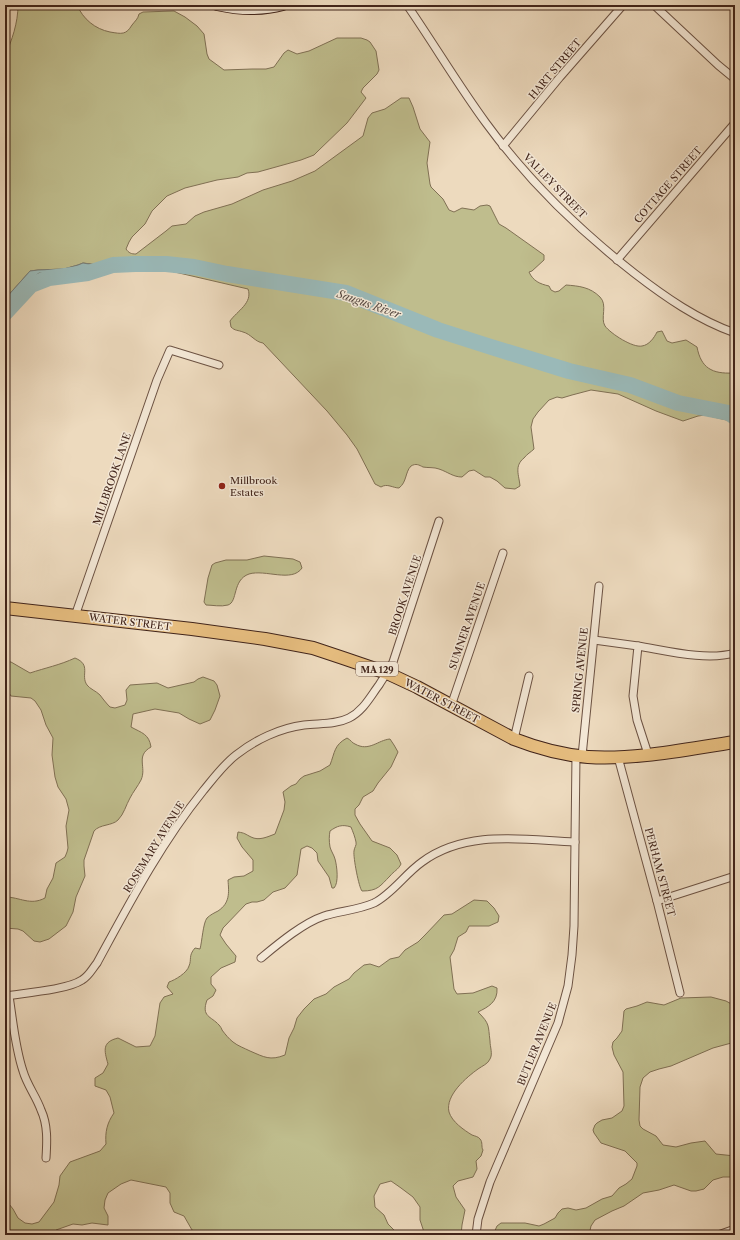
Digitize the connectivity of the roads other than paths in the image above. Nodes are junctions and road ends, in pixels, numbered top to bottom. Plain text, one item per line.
1 (217, 5) edge
2 (283, 5) edge
3 (407, 5) edge
4 (623, 5) edge
5 (654, 5) edge
6 (735, 79) edge
7 (735, 123) edge
8 (503, 146) junction
9 (617, 260) junction
10 (735, 333) edge
11 (219, 365) dead end
12 (439, 521) dead end
13 (503, 553) dead end
14 (599, 586) dead end
15 (5, 608) edge
16 (75, 616) junction
17 (594, 640) junction
18 (638, 646) junction
19 (735, 653) edge
20 (387, 673) junction
21 (529, 676) dead end
22 (451, 706) junction
23 (514, 739) junction
24 (735, 742) edge
25 (648, 754) junction
26 (579, 756) junction
27 (618, 757) junction
28 (575, 842) junction
29 (735, 876) edge
30 (657, 901) junction
31 (261, 958) dead end
32 (680, 992) dead end
33 (7, 996) edge
34 (46, 1158) dead end
35 (735, 1229) edge
36 (476, 1235) edge
37 (718, 1235) edge

1 - 2 main road
3 - 8 street, VALLEY STREET
4 - 8 street, HART STREET
5 - 6 street
7 - 9 street, COTTAGE STREET
8 - 9 street, VALLEY STREET
9 - 10 street, VALLEY STREET
11 - 16 street, MILLBROOK LANE
12 - 20 street, BROOK AVENUE
13 - 22 street, SUMNER AVENUE
14 - 17 street, SPRING AVENUE
15 - 16 main road, WATER STREET / MA 129
16 - 20 main road, WATER STREET / MA 129
17 - 18 street
17 - 26 street, SPRING AVENUE
18 - 19 street
18 - 25 street
20 - 22 main road, WATER STREET / MA 129
20 - 33 street, ROSEMARY AVENUE
21 - 23 street
22 - 23 main road, WATER STREET / MA 129
23 - 26 main road, WATER STREET / MA 129
24 - 25 main road, WATER STREET / MA 129
25 - 27 main road, WATER STREET / MA 129
26 - 27 main road, WATER STREET / MA 129
26 - 28 street, BUTLER AVENUE
27 - 30 street, PERHAM STREET
28 - 31 street
28 - 36 street, BUTLER AVENUE
29 - 30 street
30 - 32 street, PERHAM STREET
33 - 34 street
35 - 37 street

